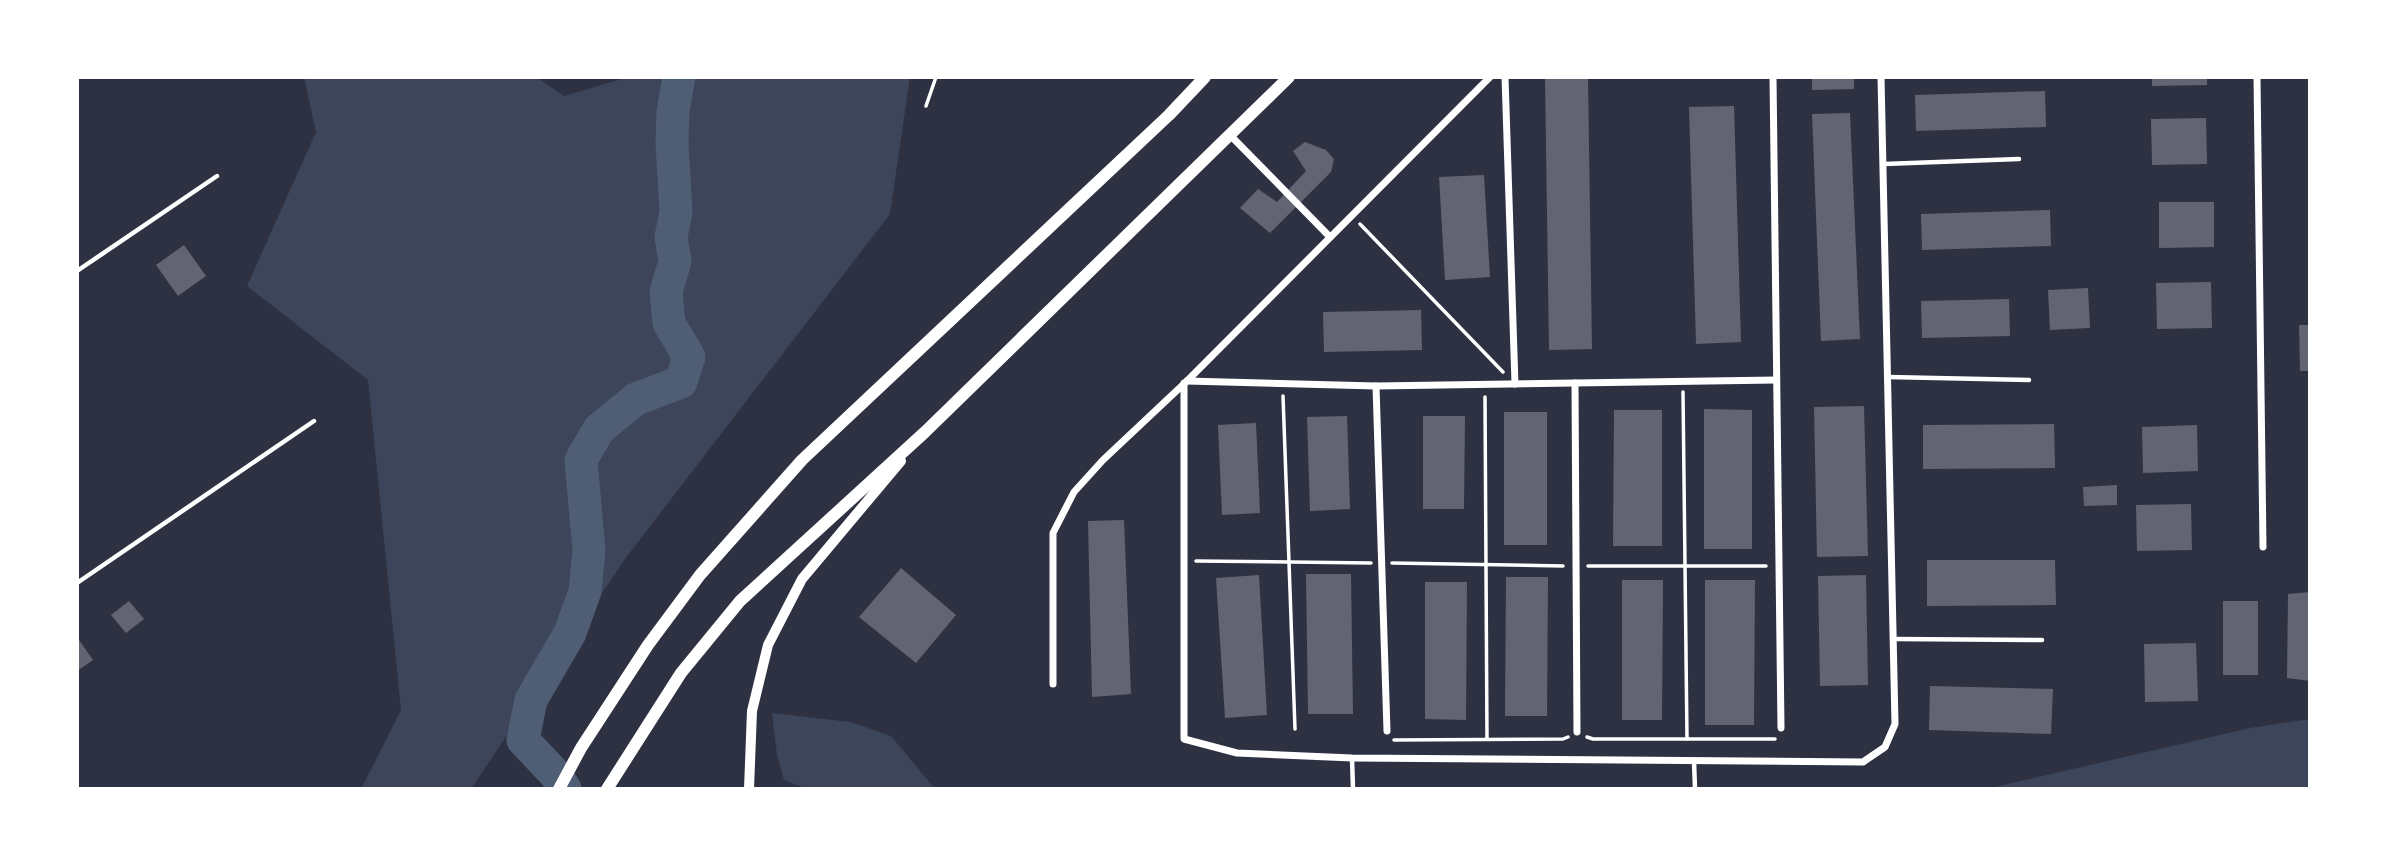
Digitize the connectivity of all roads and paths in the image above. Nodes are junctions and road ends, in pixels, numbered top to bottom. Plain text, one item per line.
1 (936, 77) edge
2 (1205, 77) edge
3 (1289, 77) edge
4 (1490, 77) edge
5 (1505, 77) edge
6 (1773, 77) edge
7 (1881, 77) edge
8 (2257, 77) edge
9 (926, 106) dead end
10 (1230, 135) junction
11 (2019, 159) dead end
12 (1882, 164) junction
13 (217, 176) dead end
14 (1351, 215) junction
15 (1330, 237) junction
16 (77, 271) edge
17 (1888, 377) junction
18 (1776, 380) junction
19 (2029, 380) dead end
20 (1185, 382) junction
21 (1683, 382) junction
22 (1575, 383) junction
23 (1283, 384) junction
24 (1485, 384) junction
25 (1515, 384) junction
26 (1376, 386) junction
27 (314, 421) dead end
28 (925, 432) junction
29 (2263, 547) dead end
30 (1184, 561) junction
31 (1289, 562) junction
32 (1382, 563) junction
33 (1486, 565) junction
34 (1576, 566) junction
35 (1685, 566) junction
36 (1779, 566) junction
37 (77, 583) edge
38 (1894, 639) junction
39 (2042, 640) dead end
40 (1053, 684) dead end
41 (1295, 729) dead end
42 (1781, 729) dead end
43 (1387, 732) dead end
44 (1577, 732) dead end
45 (1687, 739) dead end
46 (1487, 740) dead end
47 (1352, 758) junction
48 (1694, 760) junction
49 (559, 789) edge
50 (607, 789) edge
51 (749, 789) edge
52 (1353, 789) edge
53 (1695, 789) edge

1 - 9 path
2 - 49 main road
3 - 10 main road
4 - 14 street
5 - 25 street
6 - 18 street
7 - 12 street
8 - 29 street
10 - 15 street
10 - 28 main road
11 - 12 lane
12 - 17 street
13 - 16 lane
14 - 15 street
14 - 25 path
15 - 20 street
17 - 19 lane
17 - 38 street
18 - 21 street
18 - 36 street
20 - 23 street
20 - 30 street
20 - 40 street
21 - 22 street
21 - 35 path
22 - 25 street
22 - 34 street
23 - 26 street
23 - 31 path
24 - 25 street
24 - 26 street
24 - 33 path
26 - 32 street
27 - 37 lane
28 - 50 main road
28 - 51 street
30 - 31 path
30 - 47 street
31 - 32 path
31 - 41 path
32 - 33 path
32 - 43 street
33 - 34 path
33 - 46 path
34 - 35 path
34 - 44 street
35 - 36 path
35 - 45 path
36 - 42 street
38 - 39 lane
38 - 48 street
47 - 48 street
47 - 52 lane
48 - 53 lane

